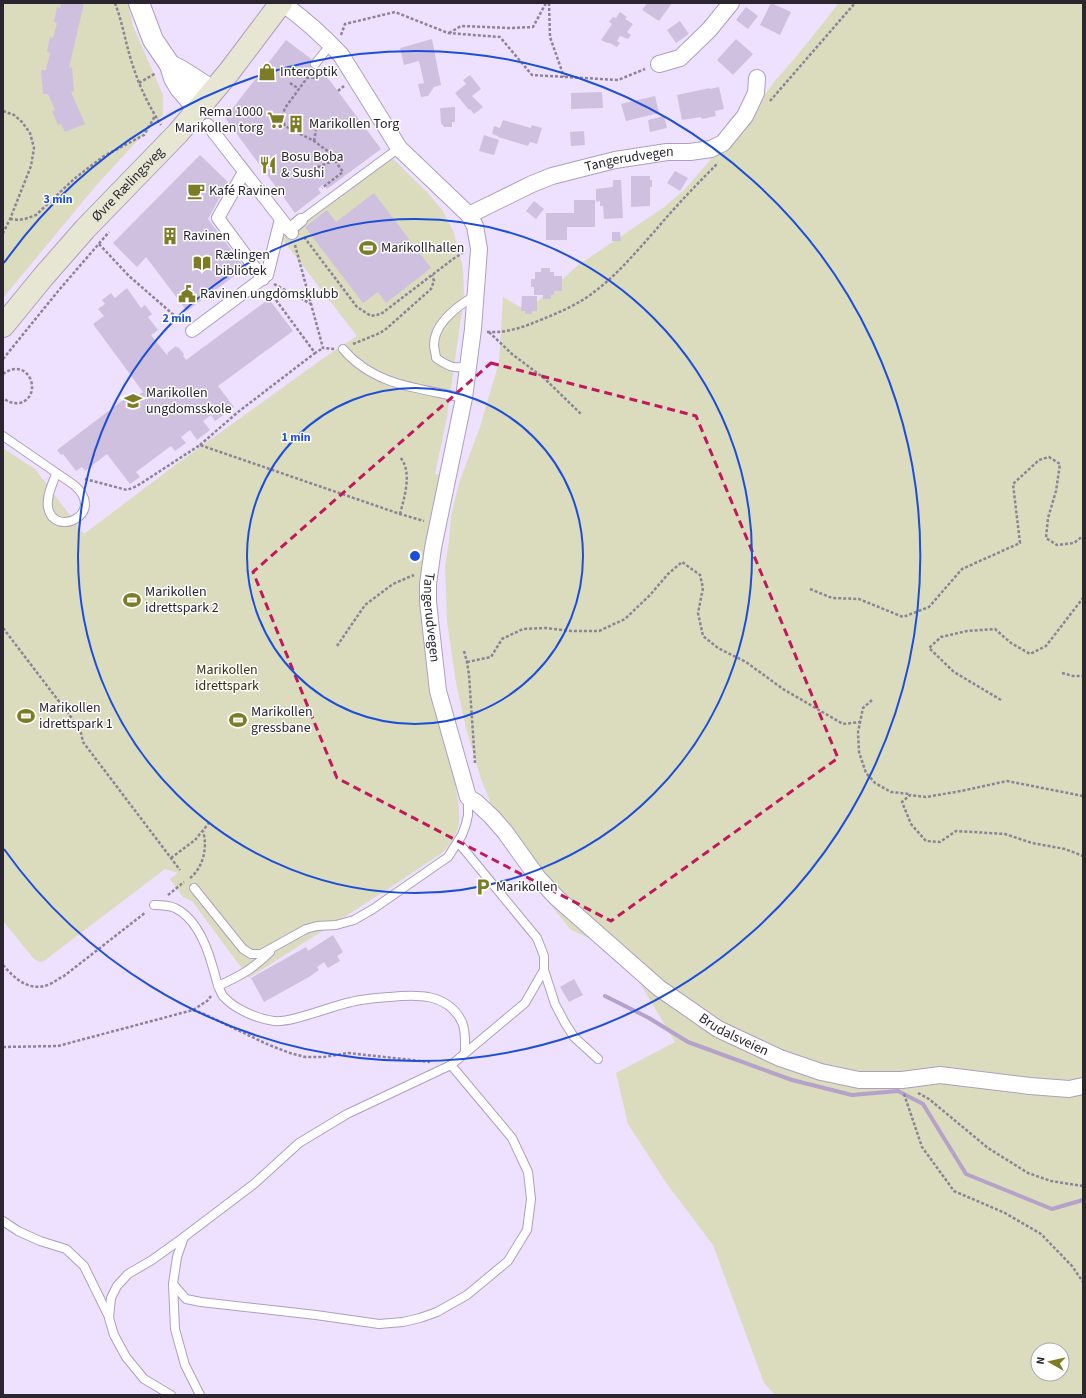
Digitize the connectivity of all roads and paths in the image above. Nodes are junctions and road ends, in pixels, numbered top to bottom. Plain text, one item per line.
1 (115, 3) edge
2 (139, 3) edge
3 (282, 3) edge
4 (548, 3) edge
5 (731, 3) edge
6 (855, 3) edge
7 (448, 33) junction
8 (335, 42) junction
9 (315, 64) dead end
10 (659, 64) joint
11 (161, 70) junction
12 (319, 77) dead end
13 (564, 77) junction
14 (757, 78) dead end
15 (139, 83) junction
16 (290, 83) dead end
17 (299, 89) junction
18 (213, 91) junction
19 (766, 105) dead end
20 (3, 110) edge
21 (155, 116) junction
22 (203, 117) junction
23 (164, 130) dead end
24 (316, 130) dead end
25 (314, 141) junction
26 (399, 148) junction
27 (722, 159) dead end
28 (335, 160) junction
29 (244, 172) junction
30 (304, 173) dead end
31 (322, 188) dead end
32 (469, 215) junction
33 (10, 219) junction
34 (280, 219) junction
35 (114, 226) dead end
36 (294, 227) junction
37 (3, 233) edge
38 (99, 244) junction
39 (479, 249) junction
40 (432, 275) junction
41 (263, 279) junction
42 (476, 294) junction
43 (273, 296) dead end
44 (311, 304) junction
45 (3, 326) edge
46 (192, 331) joint
47 (481, 331) junction
48 (323, 348) junction
49 (343, 349) junction
50 (315, 353) junction
51 (3, 359) edge
52 (469, 366) junction
53 (3, 374) edge
54 (464, 398) junction
55 (4, 400) edge
56 (582, 415) dead end
57 (3, 436) edge
58 (200, 445) junction
59 (400, 458) dead end
60 (56, 474) junction
61 (85, 479) dead end
62 (400, 514) junction
63 (438, 525) junction
64 (1083, 536) edge
65 (430, 569) junction
66 (810, 589) dead end
67 (1083, 598) edge
68 (3, 628) edge
69 (337, 646) dead end
70 (464, 651) dead end
71 (467, 662) junction
72 (1062, 673) dead end
73 (1083, 676) edge
74 (872, 700) dead end
75 (1001, 700) dead end
76 (860, 722) junction
77 (476, 768) dead end
78 (910, 794) junction
79 (1083, 796) edge
80 (468, 797) junction
81 (210, 823) dead end
82 (203, 831) junction
83 (458, 842) junction
84 (1083, 856) edge
85 (170, 858) junction
86 (180, 870) dead end
87 (194, 888) dead end
88 (154, 906) junction
89 (276, 946) junction
90 (3, 965) edge
91 (544, 970) junction
92 (218, 986) junction
93 (193, 1010) junction
94 (3, 1047) edge
95 (465, 1052) junction
96 (598, 1059) dead end
97 (451, 1065) junction
98 (902, 1080) junction
99 (1083, 1086) edge
100 (905, 1099) dead end
101 (1083, 1186) edge
102 (3, 1221) edge
103 (184, 1237) junction
104 (1083, 1282) edge
105 (173, 1284) junction
106 (110, 1318) junction
107 (171, 1395) edge
108 (200, 1395) edge

1 - 15 path
2 - 11 street
3 - 8 street, Tangerudvegen
3 - 18 main road, Øvre Rælingsveg
4 - 7 path
4 - 13 path
5 - 10 street
6 - 19 path
7 - 8 path
7 - 13 path
8 - 9 lane
8 - 26 street, Tangerudvegen
10 - 13 path
11 - 15 path
11 - 18 street
11 - 22 street
12 - 17 path
14 - 32 street, Tangerudvegen
15 - 21 path
16 - 17 path
17 - 25 path
18 - 22 main road, Øvre Rælingsveg
20 - 33 path
21 - 23 path
21 - 33 path
22 - 29 street
22 - 45 main road, Øvre Rælingsveg
24 - 25 path
25 - 28 path
26 - 32 street, Tangerudvegen
26 - 36 lane
27 - 47 path
28 - 30 path
28 - 31 path
29 - 34 street
29 - 41 street
32 - 39 street, Tangerudvegen
33 - 37 path
34 - 36 street
34 - 41 street
35 - 38 path
36 - 40 path
36 - 44 path
38 - 46 path
38 - 51 path
39 - 40 path
39 - 42 street, Tangerudvegen
40 - 49 path
41 - 44 path
41 - 46 street
42 - 47 street, Tangerudvegen
42 - 52 lane
43 - 50 path
44 - 48 path
47 - 52 street, Tangerudvegen
47 - 56 path
48 - 49 path
48 - 50 path
49 - 54 lane
50 - 58 path
52 - 54 street, Tangerudvegen
53 - 55 path
54 - 63 street, Tangerudvegen
57 - 60 lane
58 - 61 path
58 - 62 path
59 - 62 path
60 - 60 lane
62 - 63 path
63 - 65 street, Tangerudvegen
64 - 66 path
65 - 69 path
65 - 80 street, Tangerudvegen
67 - 75 path
68 - 85 path
70 - 71 path
71 - 76 path
71 - 77 path
72 - 73 path
74 - 76 path
76 - 78 path
78 - 79 path
78 - 84 path
80 - 83 lane
80 - 98 street, Brudalsveien
81 - 82 path
82 - 85 path
82 - 88 path
83 - 89 lane
83 - 91 lane
85 - 86 path
87 - 89 lane
88 - 90 path
88 - 92 lane
89 - 92 lane
91 - 95 lane
91 - 96 lane
92 - 93 path
92 - 95 lane
93 - 94 path
93 - 97 path
95 - 97 lane
97 - 103 lane
97 - 105 lane
98 - 99 street, Brudalsveien
98 - 101 path
100 - 104 path
102 - 106 lane
103 - 105 lane
103 - 106 lane
105 - 108 lane
106 - 107 lane

